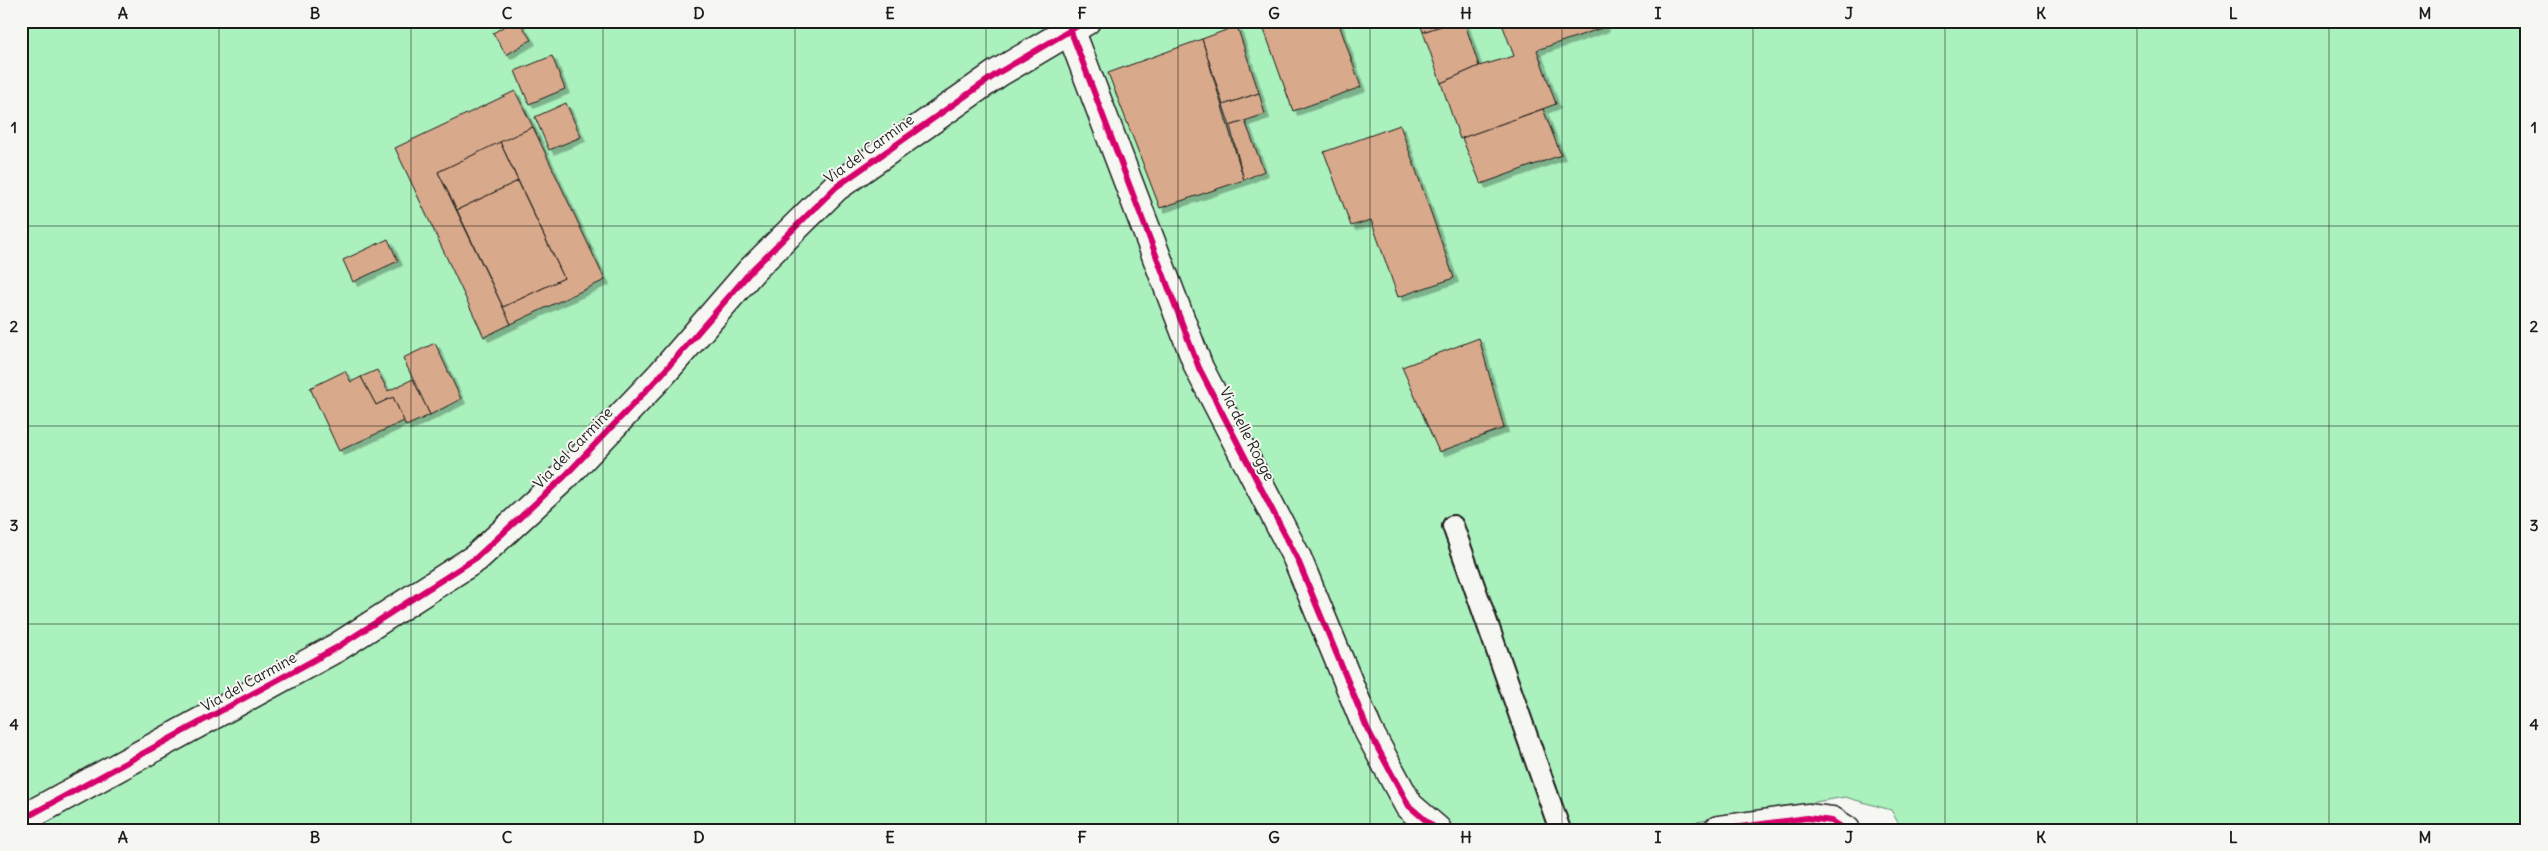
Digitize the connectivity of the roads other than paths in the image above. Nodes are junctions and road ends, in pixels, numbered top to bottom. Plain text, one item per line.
1 (1078, 25) edge
2 (1453, 526) dead end
3 (21, 820) edge
4 (1437, 830) edge
5 (1560, 830) edge
6 (1718, 830) edge
7 (1846, 830) edge

1 - 3 street, Via del Carmine
1 - 4 street, Via delle Rogge
2 - 5 lane
6 - 7 street

